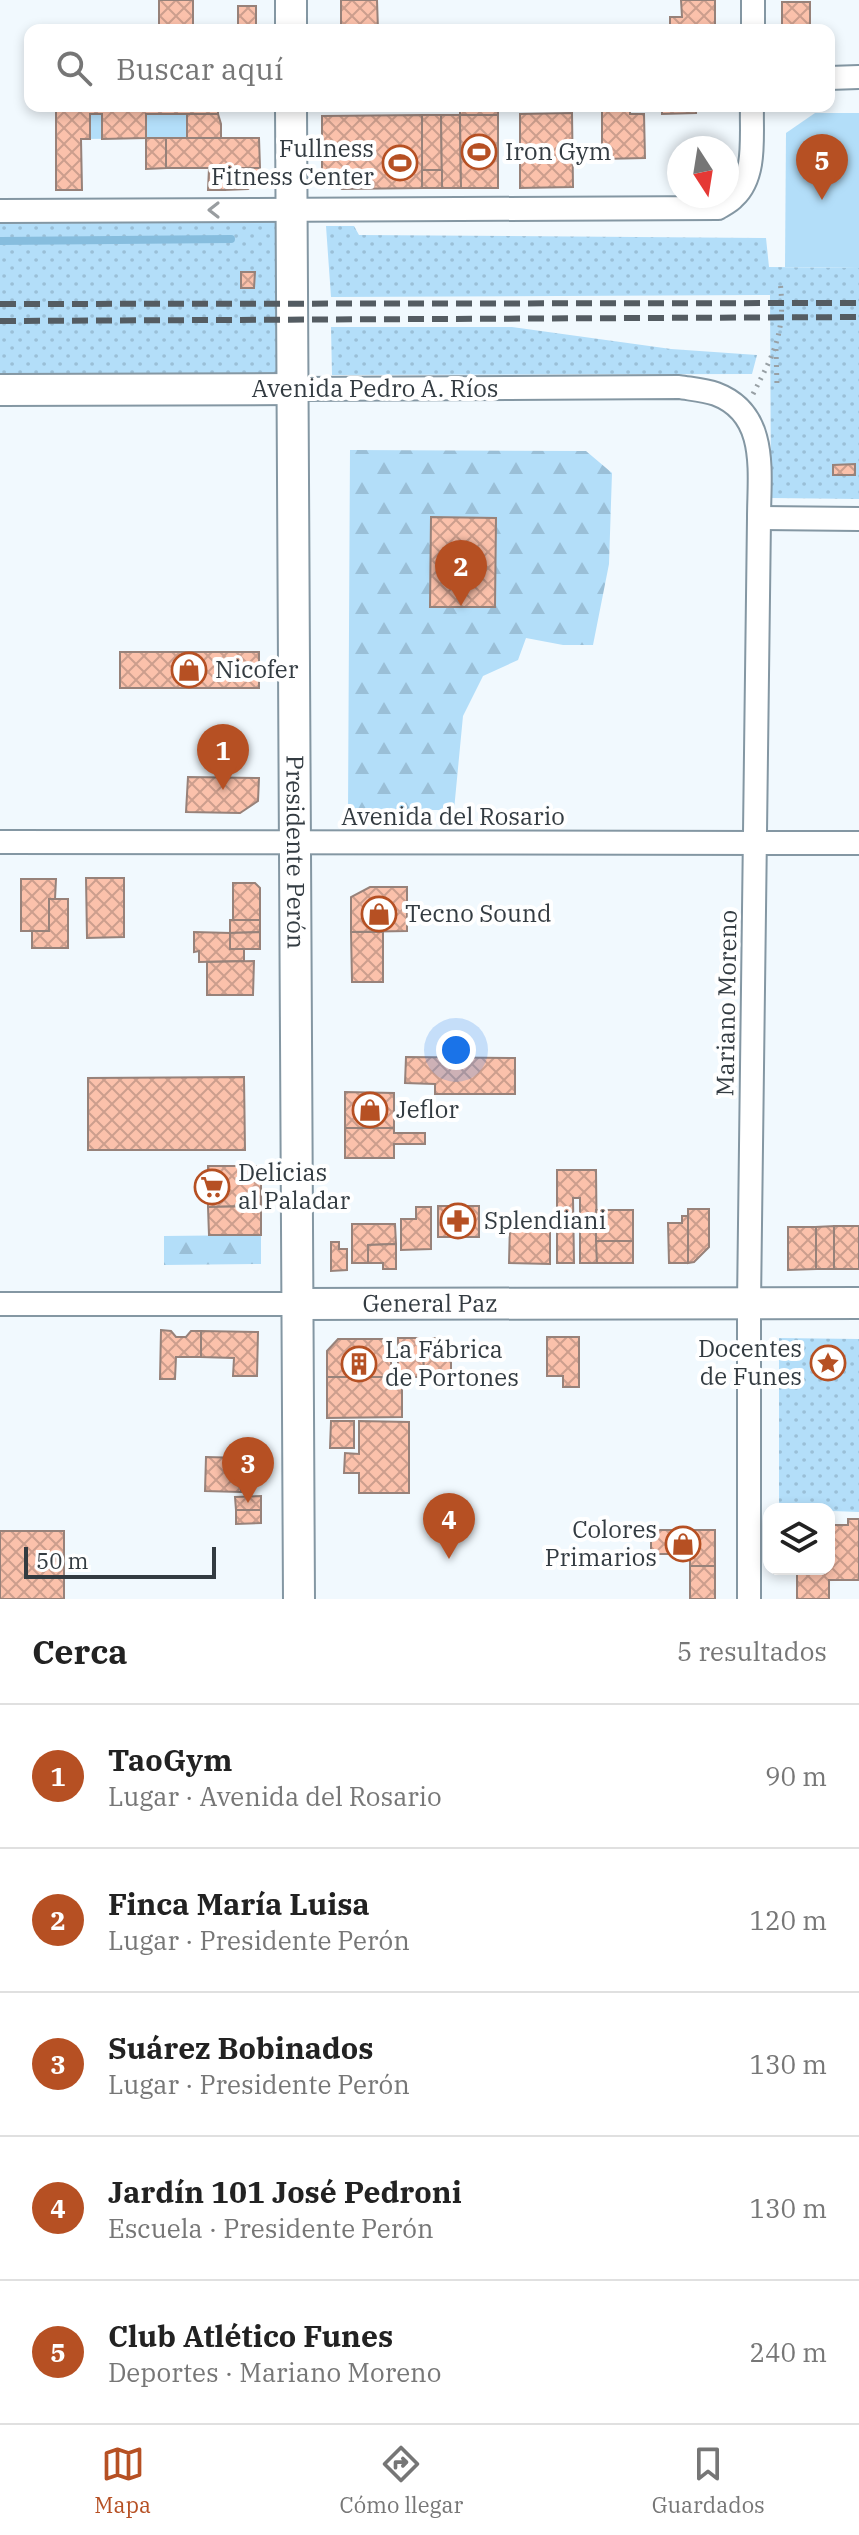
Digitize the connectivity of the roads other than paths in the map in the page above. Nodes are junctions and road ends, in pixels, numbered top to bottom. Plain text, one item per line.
1 (291, 0) edge
2 (753, 0) edge
3 (291, 24) edge
4 (753, 24) edge
5 (859, 77) edge
6 (835, 78) edge
7 (291, 112) edge
8 (752, 112) edge
9 (292, 210) junction
10 (0, 211) edge
11 (293, 389) junction
12 (0, 390) edge
13 (744, 412) joint
14 (759, 518) junction
15 (859, 519) edge
16 (0, 842) edge
17 (296, 843) junction
18 (755, 843) junction
19 (859, 843) edge
20 (749, 1303) junction
21 (859, 1303) edge
22 (0, 1304) edge
23 (298, 1304) junction
24 (299, 1599) edge
25 (749, 1599) edge

1 - 3 main road
2 - 4 street
5 - 6 street
7 - 9 main road, Presidente Perón
8 - 9 street
9 -> 10 street
9 - 11 main road, Presidente Perón
11 - 12 main road, Avenida Pedro A. Ríos
11 - 13 street, Avenida Pedro A. Ríos
11 - 17 main road, Presidente Perón
13 - 14 street, Mariano Moreno
14 - 15 street
14 - 18 street, Mariano Moreno
16 - 17 street, Avenida del Rosario
17 - 18 street, Avenida del Rosario
17 - 23 main road, Presidente Perón
18 - 19 street, Avenida del Rosario
18 - 20 street, Mariano Moreno
20 - 21 main road, General Paz
20 - 23 main road, General Paz
20 - 25 street, Mariano Moreno
22 - 23 street, General Paz
23 - 24 main road, Presidente Perón

